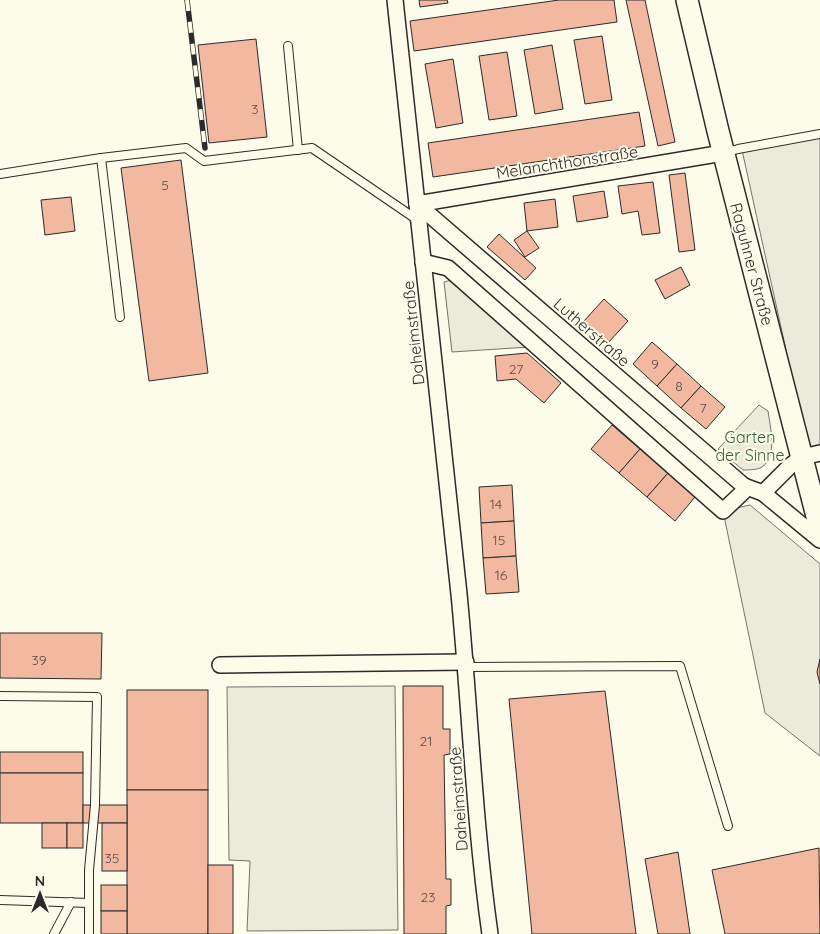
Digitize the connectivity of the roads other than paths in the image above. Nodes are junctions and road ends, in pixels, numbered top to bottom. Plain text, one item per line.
1 (396, 0) edge
2 (687, 0) edge
3 (288, 46) dead end
4 (820, 134) edge
5 (298, 150) junction
6 (723, 153) junction
7 (101, 158) junction
8 (0, 174) edge
9 (417, 204) junction
10 (419, 221) junction
11 (423, 262) junction
12 (120, 317) dead end
13 (811, 455) edge
14 (744, 486) junction
15 (763, 494) junction
16 (820, 528) edge
17 (820, 540) edge
18 (466, 664) junction
19 (220, 665) dead end
20 (0, 696) edge
21 (728, 826) dead end
22 (0, 900) edge
23 (71, 902) junction
24 (89, 903) junction
25 (54, 934) edge
26 (89, 934) edge
27 (490, 934) edge

1 - 9 street, Daheimstraße
2 - 6 main road, Raguhner Straße
3 - 5 lane
4 - 6 lane
5 - 7 lane
5 - 10 lane
6 - 9 street, Melanchthonstraße
6 - 13 main road, Raguhner Straße
7 - 8 lane
7 - 12 lane
9 - 10 street, Daheimstraße
9 - 14 street, Lutherstraße
10 - 11 street, Daheimstraße
11 - 14 street
11 - 18 street, Daheimstraße
13 - 15 street
13 - 16 main road, Raguhner Straße
14 - 15 street, Lutherstraße
15 - 17 street, Lutherstraße
18 - 19 street
18 - 21 lane
18 - 27 street, Daheimstraße
20 - 24 lane
22 - 23 lane
23 - 24 lane
23 - 25 lane
24 - 26 lane

